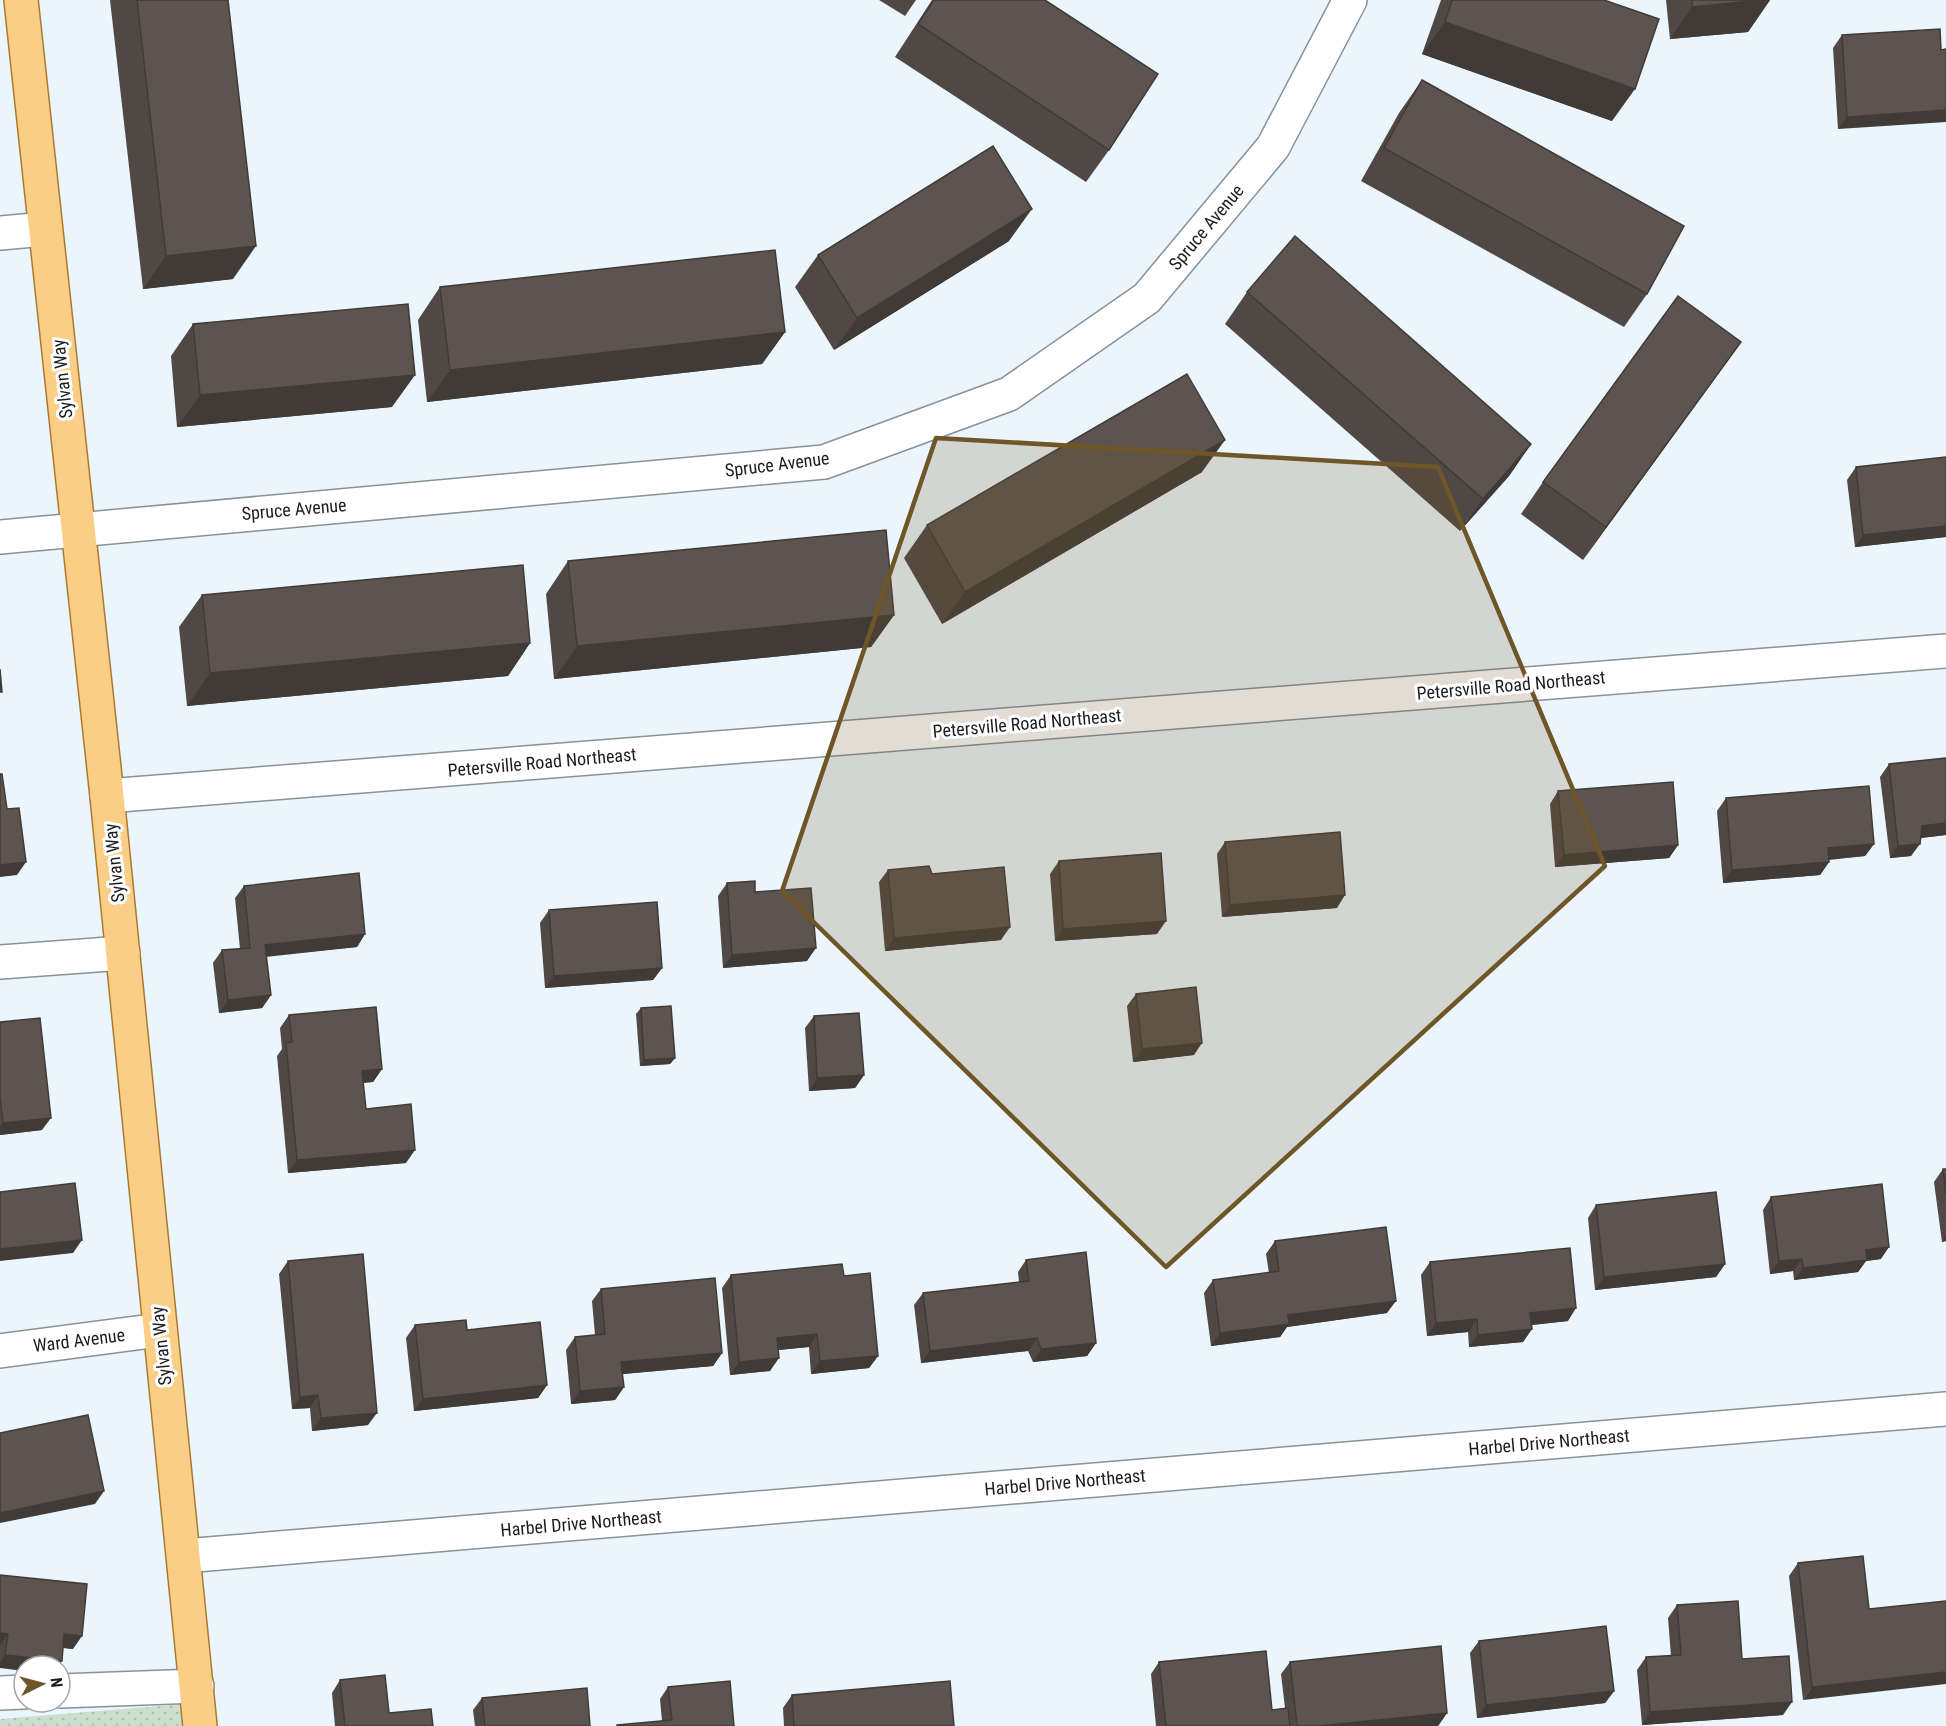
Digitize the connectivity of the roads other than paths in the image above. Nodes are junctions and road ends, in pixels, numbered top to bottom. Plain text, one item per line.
1 (21, 0) edge
2 (1350, 0) edge
3 (45, 229) junction
4 (0, 233) edge
5 (78, 528) junction
6 (0, 537) edge
7 (1946, 651) edge
8 (107, 796) junction
9 (123, 953) junction
10 (0, 962) edge
11 (159, 1330) junction
12 (0, 1351) edge
13 (1946, 1409) edge
14 (184, 1556) junction
15 (197, 1686) junction
16 (72, 1691) edge
17 (200, 1726) edge

1 - 3 main road, Sylvan Way
2 - 5 street, Spruce Avenue
3 - 4 street
3 - 5 main road, Sylvan Way
5 - 6 street, Spruce Avenue
5 - 8 main road, Sylvan Way
7 - 8 street, Petersville Road Northeast
8 - 9 main road, Sylvan Way
9 - 10 street
9 - 11 main road, Sylvan Way
11 - 12 street, Ward Avenue
11 - 14 main road, Sylvan Way
13 - 14 street, Harbel Drive Northeast
14 - 15 main road, Sylvan Way
15 - 16 street
15 - 17 main road, Sylvan Way

